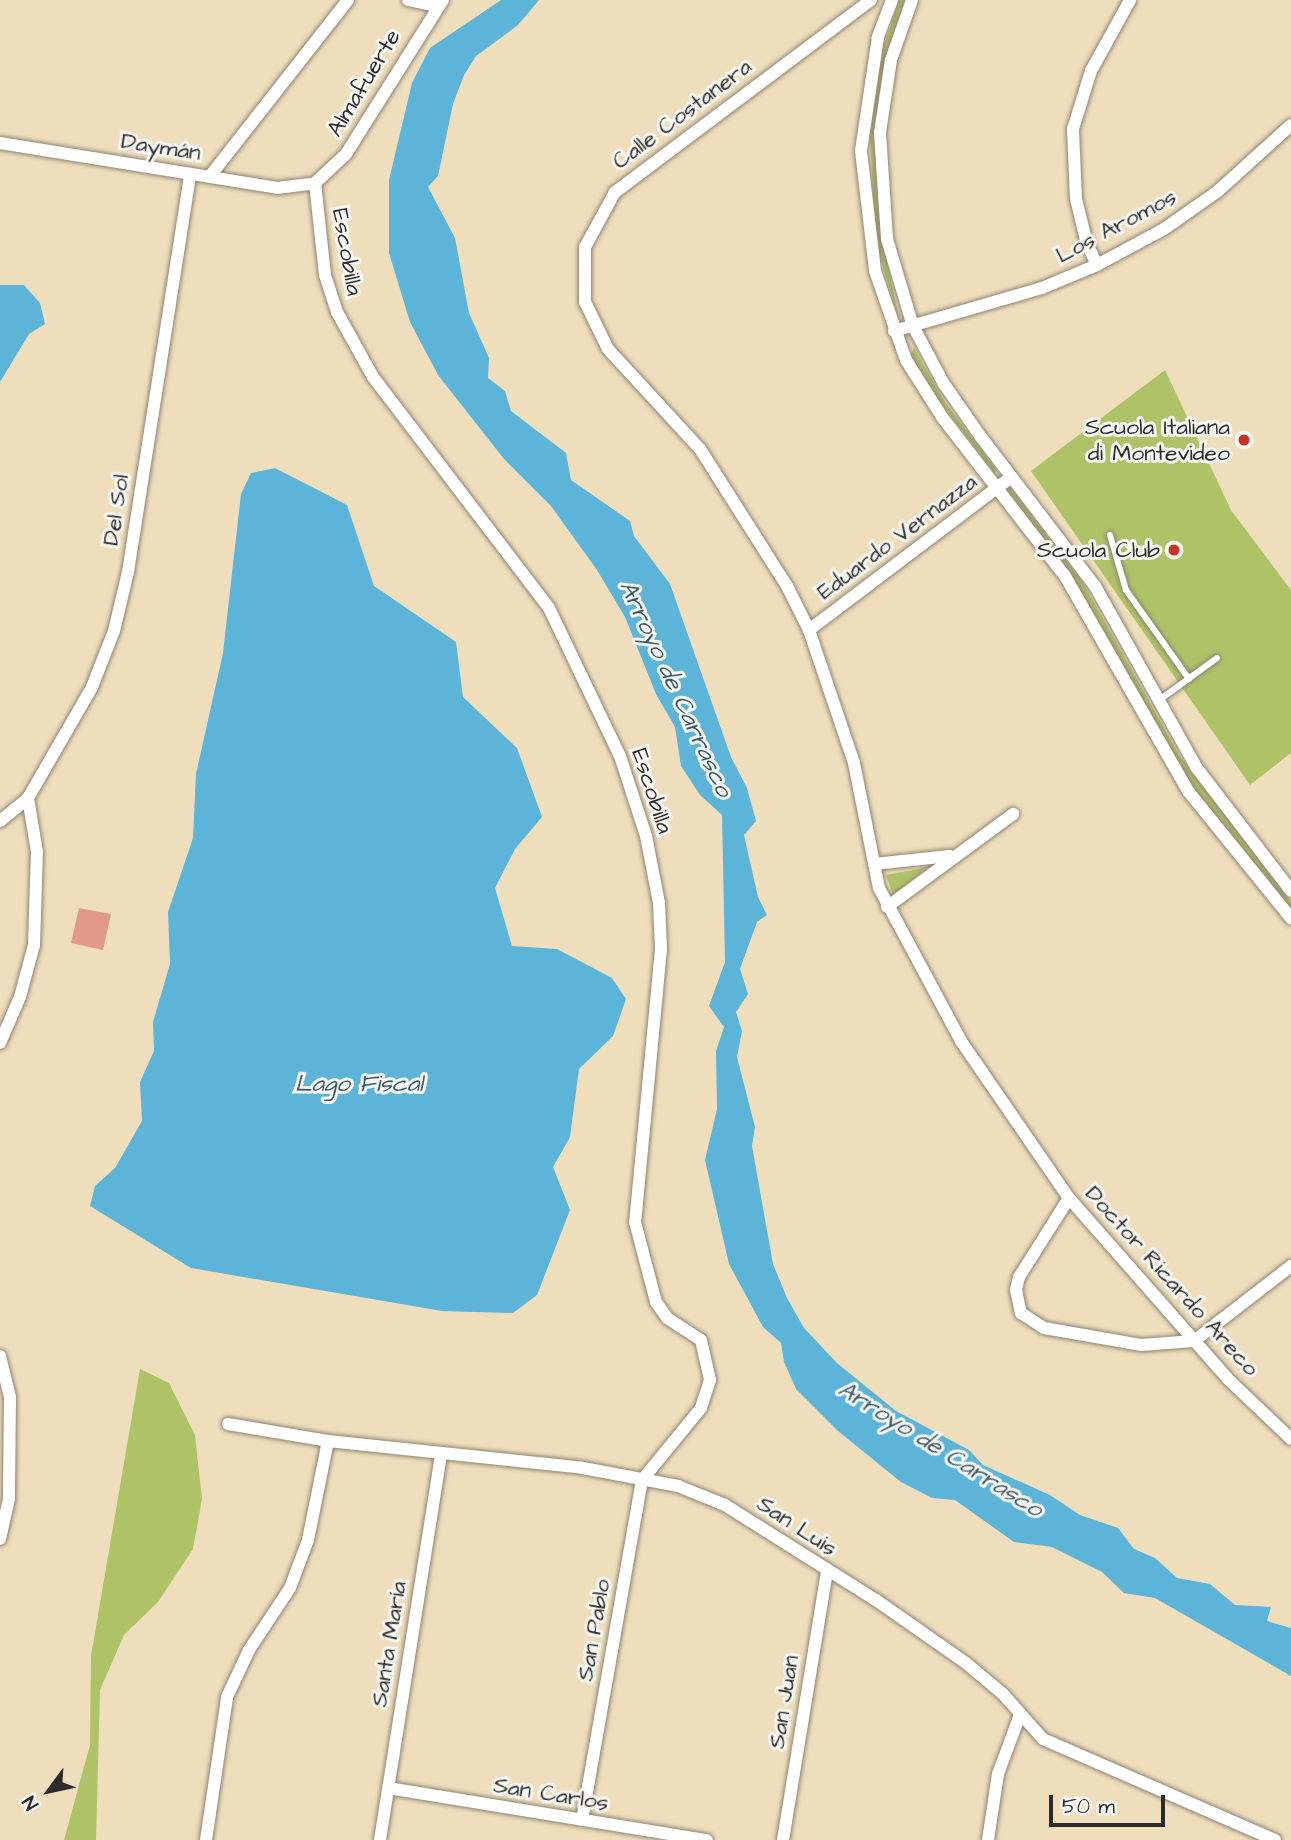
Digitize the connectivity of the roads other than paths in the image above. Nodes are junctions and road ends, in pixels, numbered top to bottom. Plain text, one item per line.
1 (348, 0) edge
2 (408, 0) edge
3 (871, 0) edge
4 (892, 0) edge
5 (912, 0) edge
6 (1130, 0) edge
7 (440, 3) edge
8 (1291, 125) edge
9 (0, 143) edge
10 (190, 174) junction
11 (210, 176) junction
12 (315, 183) junction
13 (1097, 265) junction
14 (585, 302) joint
15 (913, 326) junction
16 (894, 331) junction
17 (1011, 477) junction
18 (996, 488) junction
19 (1110, 535) dead end
20 (809, 630) junction
21 (1217, 658) dead end
22 (1189, 679) junction
23 (1157, 703) junction
24 (28, 798) junction
25 (1013, 814) dead end
26 (0, 821) edge
27 (950, 856) junction
28 (874, 864) junction
29 (1291, 891) edge
30 (887, 907) junction
31 (1291, 918) edge
32 (0, 1043) edge
33 (1069, 1198) junction
34 (1291, 1266) edge
35 (1194, 1341) junction
36 (0, 1356) edge
37 (228, 1424) dead end
38 (1291, 1439) edge
39 (328, 1441) junction
40 (661, 1454) joint
41 (441, 1455) junction
42 (642, 1480) junction
43 (4, 1499) edge
44 (0, 1539) edge
45 (827, 1570) junction
46 (1020, 1715) junction
47 (388, 1788) junction
48 (582, 1820) junction
49 (1239, 1833) edge
50 (206, 1840) edge
51 (380, 1840) edge
52 (707, 1840) edge
53 (783, 1840) edge
54 (988, 1840) edge
55 (1275, 1840) edge

1 - 11 street
2 - 7 street
3 - 14 street, Calle Costanera
4 - 16 street
5 - 15 street
6 - 13 street
7 - 12 street, Almafuerte
8 - 13 street, Los Aromos
9 - 10 street, Daymán
10 - 11 street, Daymán
10 - 24 street, Del Sol
11 - 12 street, Daymán
12 - 40 street, Escobilla
13 - 15 street, Los Aromos
14 - 20 street, Doctor Ricardo Areco
15 - 16 street, Los Aromos
15 - 17 street
16 - 18 street
17 - 18 street, Eduardo Vernazza
17 - 23 street
18 - 20 street, Eduardo Vernazza
18 - 31 street
19 - 22 lane
20 - 28 street, Doctor Ricardo Areco
21 - 22 lane
22 - 23 lane
23 - 29 street
24 - 26 street, Del Sol
24 - 32 street
25 - 27 street
27 - 28 street
27 - 30 street
28 - 30 street, Doctor Ricardo Areco
30 - 33 street, Doctor Ricardo Areco
33 - 35 street, Doctor Ricardo Areco
33 - 35 street
34 - 35 street
35 - 38 street, Doctor Ricardo Areco
36 - 43 street
37 - 39 street, San Luis
39 - 41 street, San Luis
39 - 50 street
40 - 42 street, San Pablo
41 - 42 street, San Luis
41 - 47 street, Santa María
42 - 45 street, San Luis
42 - 48 street, San Pablo
43 - 44 street
45 - 46 street, San Luis
45 - 53 street, San Juan
46 - 49 street, San Luis
46 - 54 street
47 - 48 street, San Carlos
47 - 51 street, Santa María
48 - 52 street, San Carlos
49 - 55 street, San Luis

